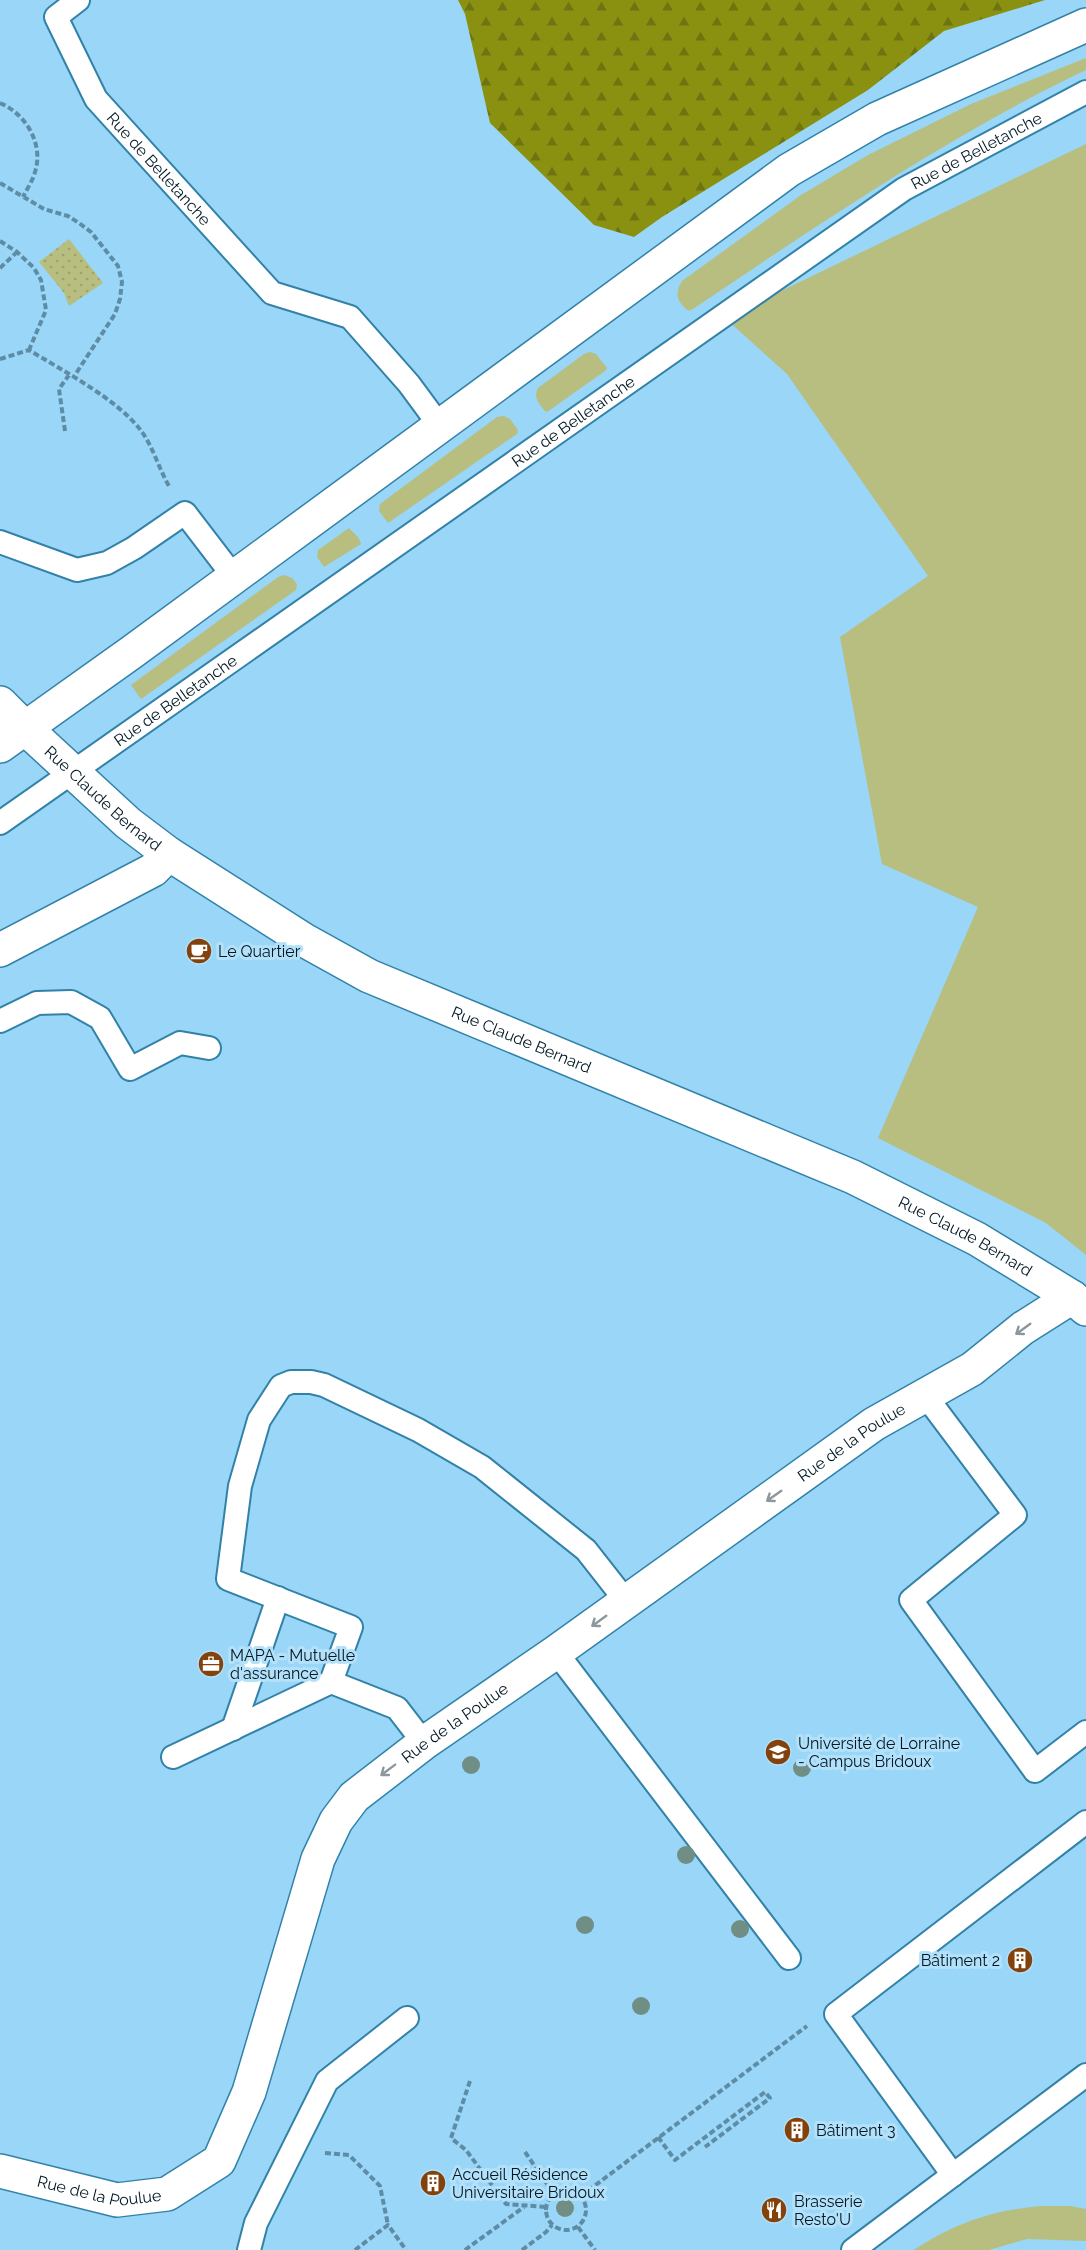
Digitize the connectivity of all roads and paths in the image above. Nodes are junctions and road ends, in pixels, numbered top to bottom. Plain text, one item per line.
1 (78, 0) edge
2 (1086, 25) edge
3 (1086, 92) edge
4 (0, 103) edge
5 (0, 183) edge
6 (23, 197) junction
7 (0, 242) edge
8 (17, 252) junction
9 (0, 268) edge
10 (29, 350) junction
11 (0, 359) edge
12 (71, 376) junction
13 (440, 426) junction
14 (65, 431) dead end
15 (185, 513) junction
16 (0, 542) edge
17 (234, 577) junction
18 (0, 704) edge
19 (13, 737) edge
20 (73, 771) junction
21 (0, 824) edge
22 (169, 854) junction
23 (0, 950) edge
24 (0, 1021) edge
25 (209, 1048) dead end
26 (1079, 1303) edge
27 (926, 1395) junction
28 (278, 1598) junction
29 (626, 1601) junction
30 (556, 1652) junction
31 (331, 1683) junction
32 (233, 1729) junction
33 (1086, 1732) edge
34 (424, 1743) junction
35 (173, 1757) dead end
36 (1086, 1822) edge
37 (789, 1958) dead end
38 (836, 2014) junction
39 (407, 2018) dead end
40 (1086, 2075) edge
41 (470, 2081) dead end
42 (658, 2137) junction
43 (298, 2138) junction
44 (705, 2146) dead end
45 (525, 2152) dead end
46 (0, 2171) edge
47 (953, 2175) junction
48 (554, 2194) junction
49 (581, 2196) junction
50 (524, 2206) junction
51 (546, 2207) junction
52 (552, 2224) junction
53 (388, 2225) junction
54 (578, 2227) junction
55 (249, 2250) edge
56 (355, 2250) edge
57 (406, 2250) edge
58 (465, 2250) edge
59 (522, 2250) edge
60 (595, 2250) edge
61 (853, 2250) edge

1 - 13 lane, Rue de Belletanche
2 - 13 street
3 - 20 lane, Rue de Belletanche
4 - 6 path
5 - 6 path
6 - 12 path
7 - 8 path
8 - 9 path
8 - 10 path
10 - 11 path
10 - 12 path
12 - 14 path
12 - 15 path
13 - 17 street
15 - 16 lane
15 - 17 lane
17 - 19 street
18 - 19 street, Rue Claude Bernard
19 - 20 street, Rue Claude Bernard
20 - 21 lane, Rue de Belletanche
20 - 22 street, Rue Claude Bernard
22 - 23 street
22 - 26 street, Rue Claude Bernard
24 - 25 lane
26 -> 27 street, Rue de la Poulue
27 -> 29 street, Rue de la Poulue
27 - 33 lane
28 - 29 lane
28 - 31 lane
28 - 32 lane
29 -> 30 street, Rue de la Poulue
30 - 34 street, Rue de la Poulue
30 - 37 lane
31 - 32 lane
31 - 34 lane
32 - 35 lane
34 -> 46 street, Rue de la Poulue
36 - 38 lane
38 - 42 path
38 - 47 lane
39 - 43 lane
40 - 47 lane
41 - 50 path
42 - 44 path
42 - 49 path
43 - 53 path
43 - 55 lane
45 - 48 path
47 - 61 lane
48 - 49 path
48 - 51 path
49 - 54 path
50 - 51 path
50 - 58 path
51 - 52 path
52 - 54 path
52 - 59 path
53 - 56 path
53 - 57 path
54 - 60 path

